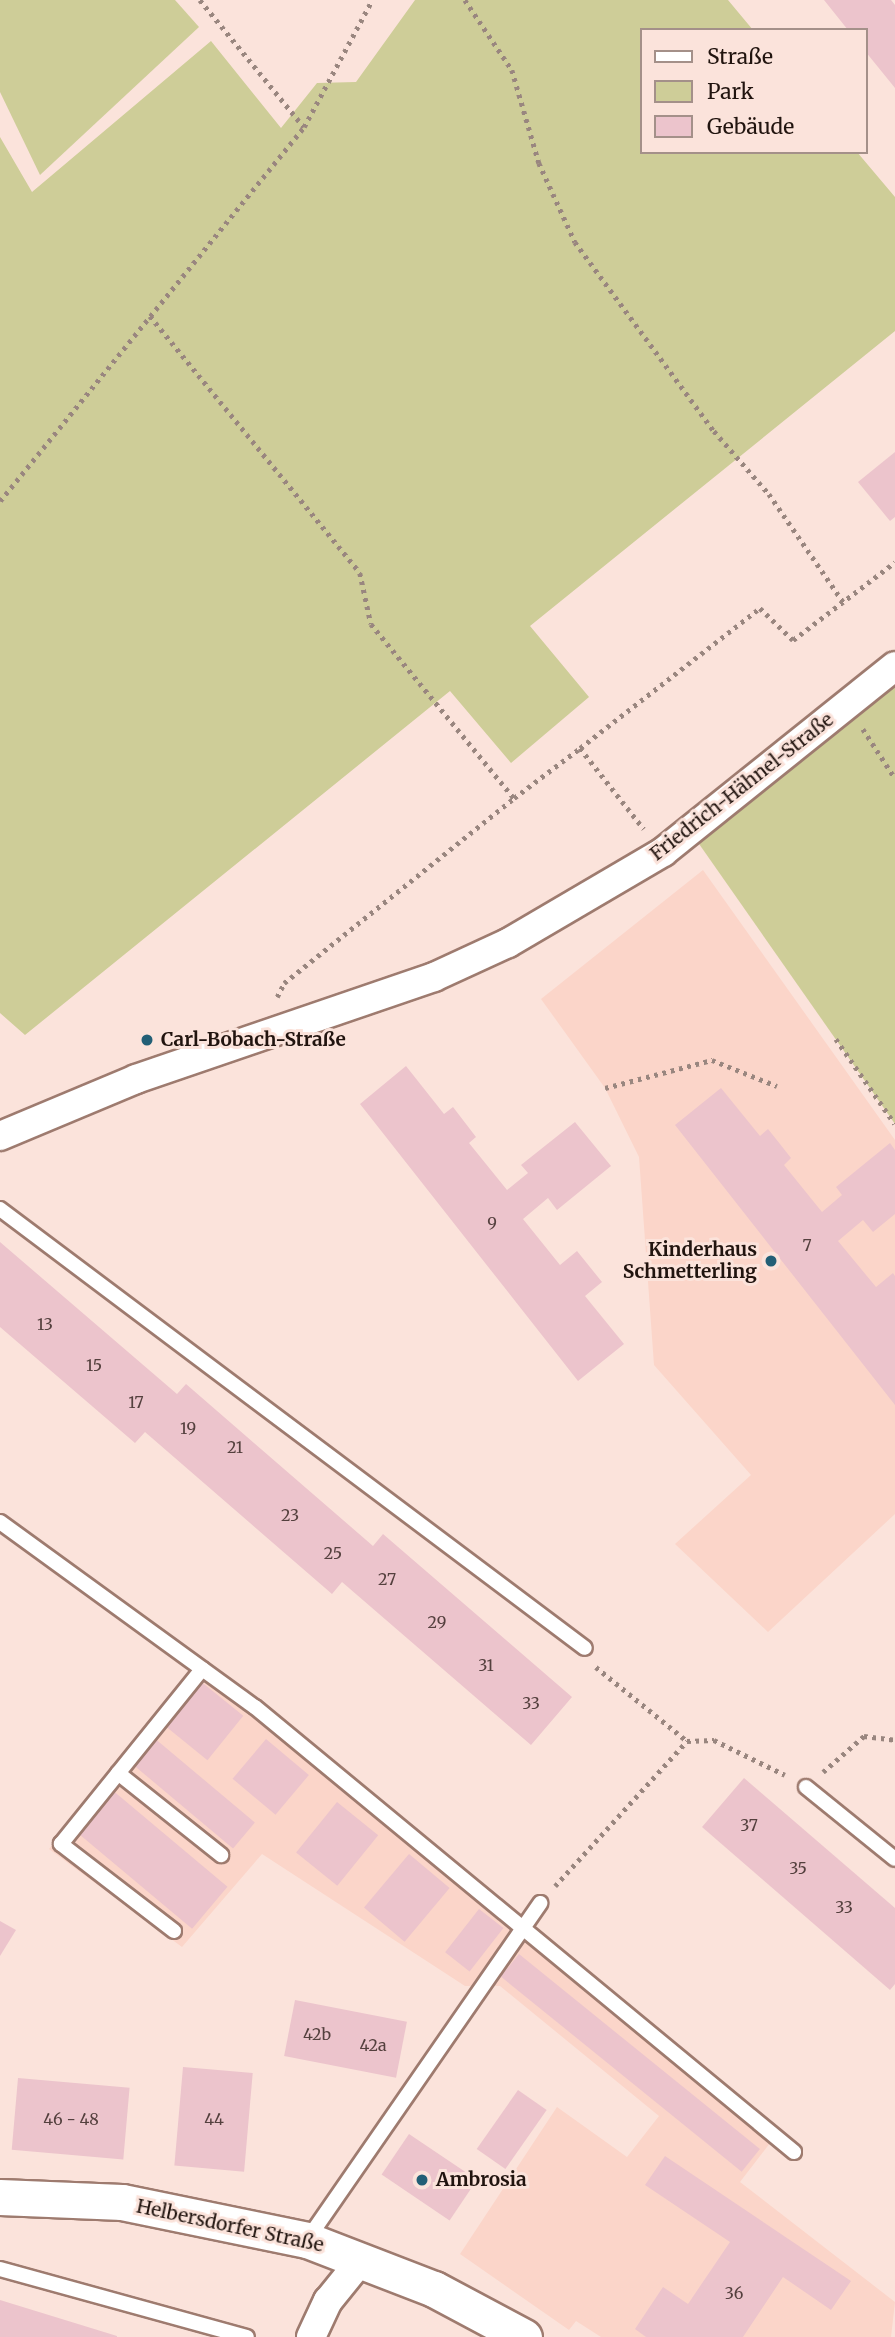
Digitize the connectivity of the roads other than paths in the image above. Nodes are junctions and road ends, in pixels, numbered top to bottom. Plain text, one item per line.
1 (895, 666) edge
2 (0, 1136) edge
3 (0, 1209) edge
4 (0, 1522) edge
5 (585, 1648) road end
6 (202, 1669) junction
7 (118, 1773) junction
8 (806, 1787) road end
9 (221, 1856) dead end
10 (895, 1859) edge
11 (540, 1903) road end
12 (522, 1924) junction
13 (174, 1931) dead end
14 (794, 2152) dead end
15 (0, 2197) edge
16 (307, 2239) junction
17 (362, 2259) junction
18 (0, 2269) edge
19 (247, 2337) edge
20 (311, 2337) edge
21 (524, 2337) edge

1 - 2 street, Friedrich-Hähnel-Straße
3 - 5 lane
4 - 6 lane
6 - 7 lane
6 - 12 lane
7 - 9 lane
7 - 13 lane
8 - 10 lane
11 - 12 lane
12 - 14 lane
12 - 16 lane
15 - 16 street, Helbersdorfer Straße
16 - 17 street, Helbersdorfer Straße
17 - 20 street
17 - 21 street, Helbersdorfer Straße
18 - 19 lane

